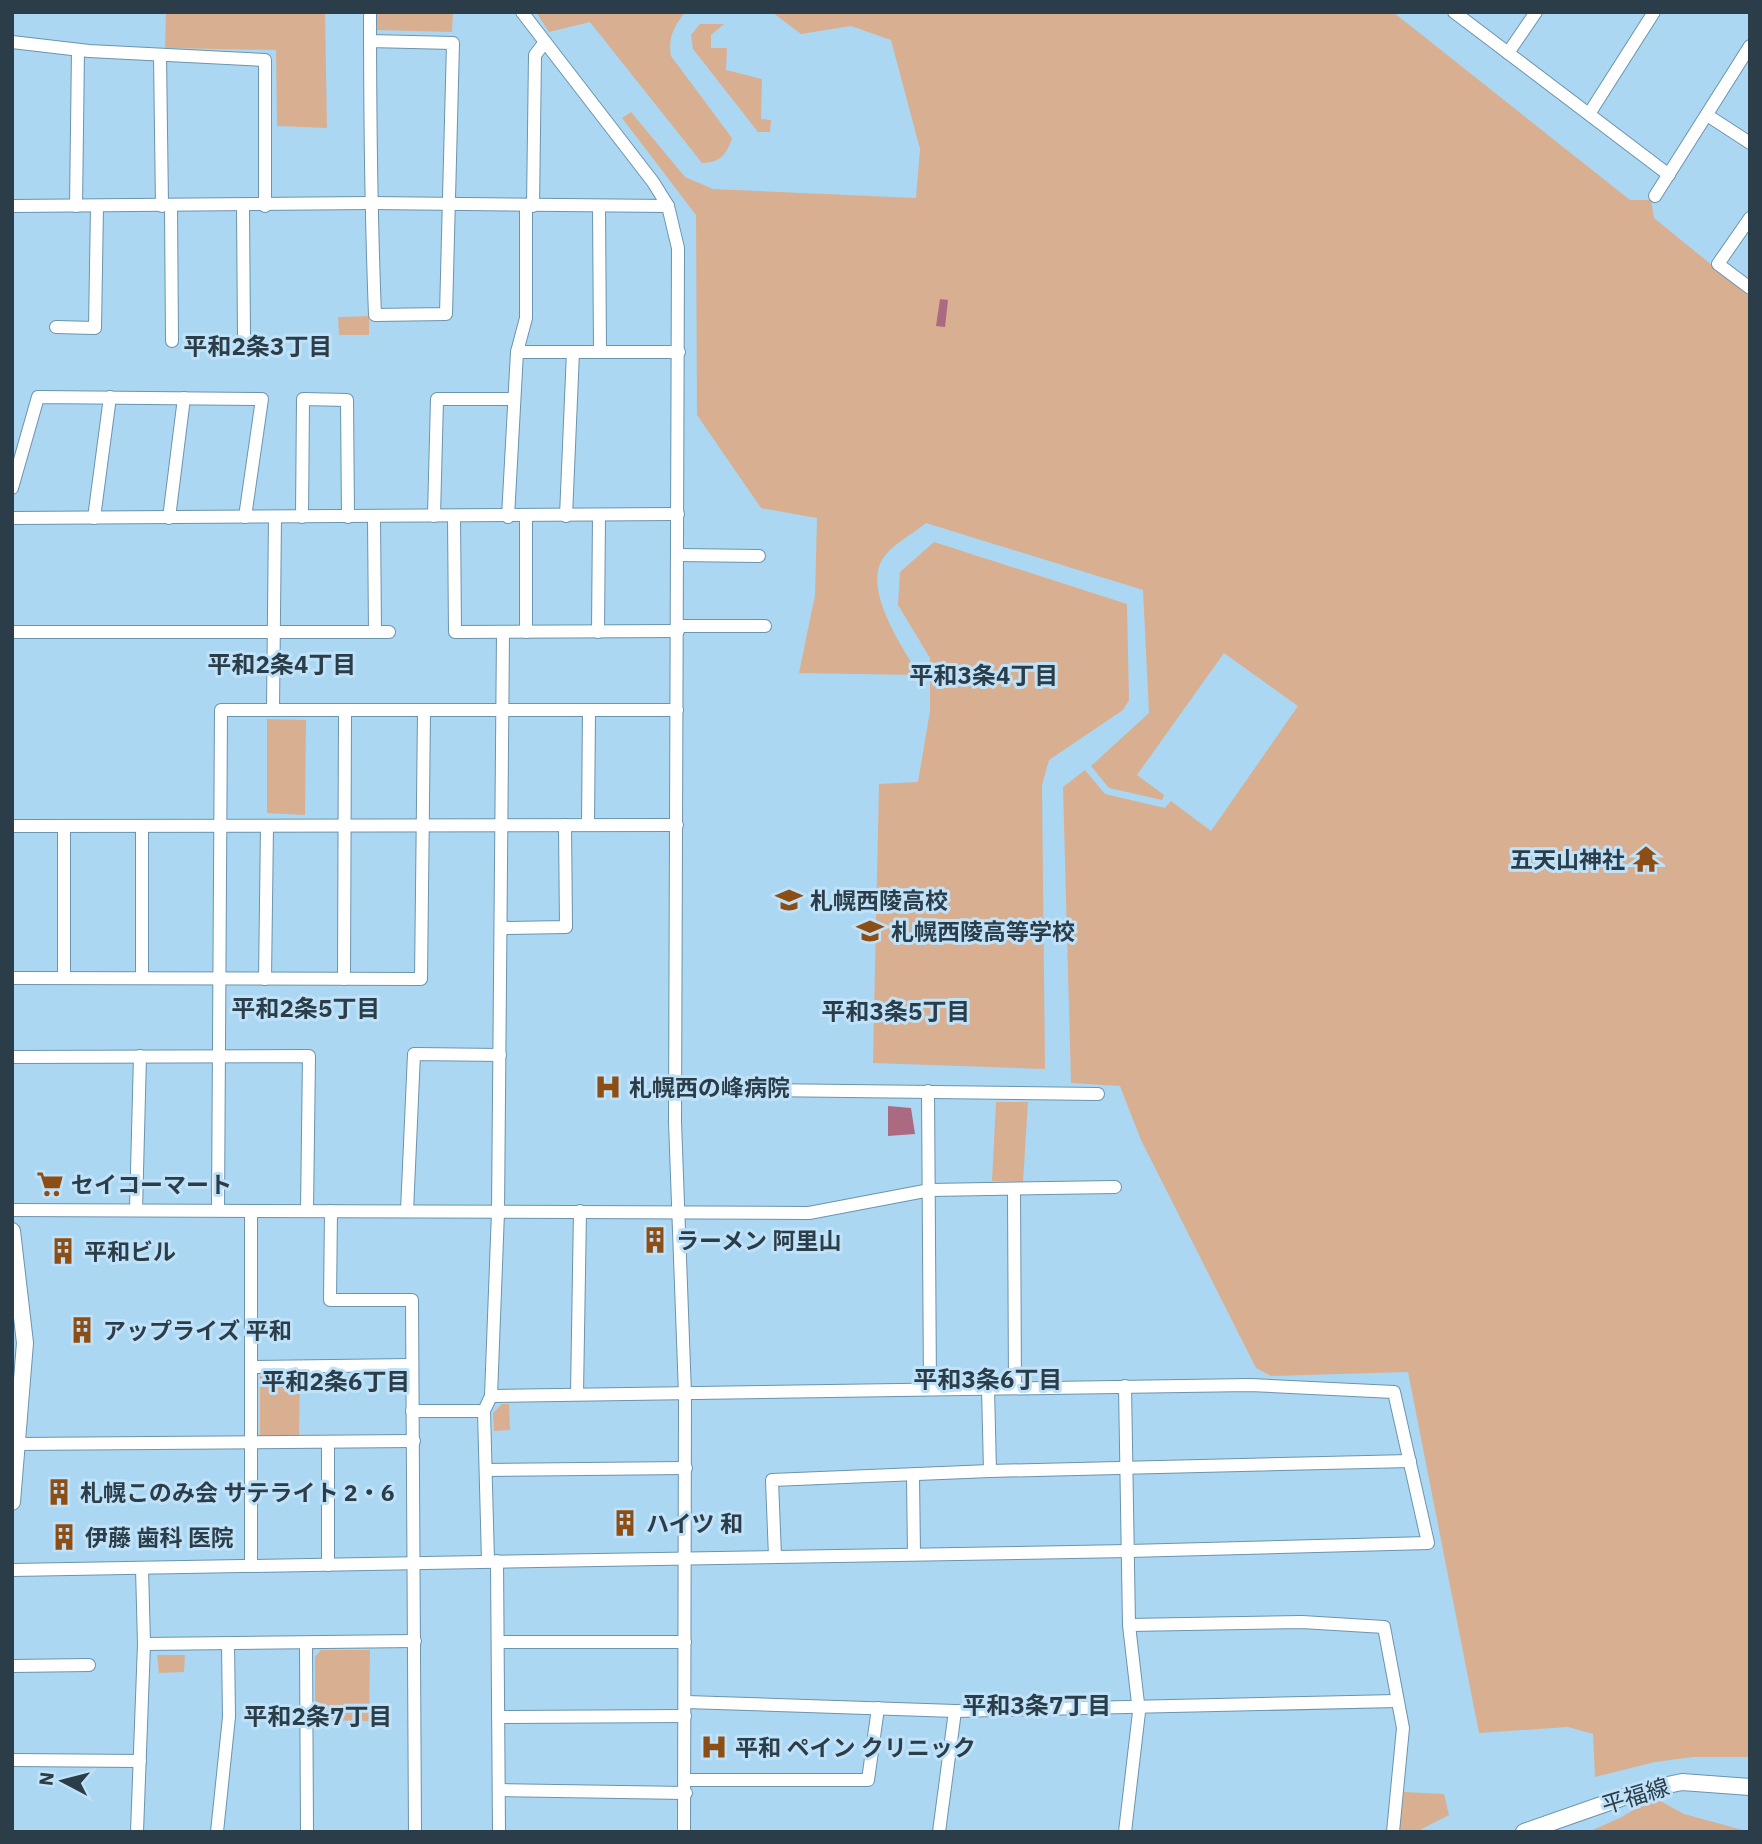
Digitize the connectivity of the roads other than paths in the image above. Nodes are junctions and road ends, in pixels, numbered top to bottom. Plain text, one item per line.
1 (370, 12) edge
2 (522, 12) edge
3 (1454, 12) edge
4 (1536, 12) edge
5 (1654, 12) edge
6 (370, 41) junction
7 (12, 42) edge
8 (545, 43) junction
9 (1750, 46) edge
10 (78, 50) junction
11 (1508, 53) junction
12 (160, 55) junction
13 (1589, 114) junction
14 (1706, 115) junction
15 (1750, 143) edge
16 (1669, 175) junction
17 (1655, 196) dead end
18 (371, 204) junction
19 (450, 204) junction
20 (12, 206) edge
21 (76, 206) junction
22 (97, 206) junction
23 (167, 206) junction
24 (243, 206) junction
25 (265, 206) junction
26 (529, 206) junction
27 (599, 206) junction
28 (668, 206) junction
29 (1750, 218) edge
30 (1750, 288) edge
31 (56, 327) dead end
32 (244, 336) dead end
33 (172, 341) dead end
34 (517, 352) junction
35 (573, 352) junction
36 (600, 352) junction
37 (679, 352) junction
38 (110, 397) junction
39 (184, 398) junction
40 (513, 399) junction
41 (12, 488) edge
42 (678, 514) junction
43 (434, 516) junction
44 (454, 516) junction
45 (566, 516) junction
46 (599, 516) junction
47 (245, 517) junction
48 (275, 517) junction
49 (302, 517) junction
50 (348, 517) junction
51 (508, 517) junction
52 (526, 517) junction
53 (12, 518) edge
54 (94, 518) junction
55 (169, 518) junction
56 (374, 518) junction
57 (678, 555) junction
58 (759, 556) dead end
59 (765, 626) dead end
60 (678, 628) junction
61 (12, 632) edge
62 (275, 632) junction
63 (375, 632) junction
64 (389, 632) dead end
65 (526, 632) junction
66 (598, 632) junction
67 (503, 633) junction
68 (274, 710) junction
69 (345, 710) junction
70 (502, 710) junction
71 (589, 710) junction
72 (677, 710) junction
73 (424, 712) junction
74 (12, 825) edge
75 (502, 825) junction
76 (565, 825) junction
77 (589, 825) junction
78 (677, 825) junction
79 (64, 826) junction
80 (267, 826) junction
81 (345, 826) junction
82 (422, 826) junction
83 (142, 827) junction
84 (218, 827) junction
85 (502, 928) junction
86 (12, 978) edge
87 (64, 978) junction
88 (142, 978) junction
89 (217, 979) junction
90 (265, 979) junction
91 (344, 979) junction
92 (218, 1055) junction
93 (500, 1055) junction
94 (140, 1056) junction
95 (12, 1057) edge
96 (675, 1089) junction
97 (928, 1091) junction
98 (1098, 1094) dead end
99 (1115, 1187) dead end
100 (1014, 1189) junction
101 (930, 1190) junction
102 (12, 1210) edge
103 (136, 1210) junction
104 (218, 1210) junction
105 (307, 1210) junction
106 (251, 1211) junction
107 (331, 1211) junction
108 (407, 1211) junction
109 (679, 1211) junction
110 (498, 1212) junction
111 (580, 1212) junction
112 (12, 1231) edge
113 (411, 1365) junction
114 (251, 1367) junction
115 (1016, 1387) junction
116 (1125, 1387) junction
117 (930, 1388) junction
118 (988, 1388) junction
119 (577, 1394) junction
120 (685, 1394) junction
121 (491, 1396) junction
122 (412, 1411) junction
123 (484, 1411) junction
124 (16, 1433) edge
125 (414, 1441) junction
126 (328, 1442) junction
127 (251, 1443) junction
128 (1410, 1461) junction
129 (686, 1468) junction
130 (1126, 1469) junction
131 (486, 1470) junction
132 (990, 1471) junction
133 (914, 1476) junction
134 (12, 1502) edge
135 (1129, 1551) junction
136 (914, 1554) junction
137 (685, 1557) junction
138 (775, 1557) junction
139 (492, 1561) junction
140 (415, 1563) junction
141 (328, 1564) junction
142 (251, 1566) junction
143 (142, 1568) junction
144 (12, 1570) edge
145 (1129, 1625) junction
146 (415, 1641) junction
147 (498, 1642) junction
148 (685, 1642) junction
149 (306, 1643) junction
150 (144, 1644) junction
151 (228, 1644) junction
152 (89, 1665) dead end
153 (12, 1666) edge
154 (1397, 1701) junction
155 (686, 1702) junction
156 (1138, 1705) junction
157 (878, 1708) junction
158 (955, 1711) junction
159 (685, 1716) junction
160 (498, 1717) junction
161 (12, 1760) edge
162 (140, 1761) junction
163 (685, 1786) junction
164 (1750, 1787) edge
165 (499, 1790) junction
166 (137, 1832) edge
167 (217, 1832) edge
168 (307, 1832) edge
169 (415, 1832) edge
170 (499, 1832) edge
171 (684, 1832) edge
172 (939, 1832) edge
173 (1125, 1832) edge
174 (1393, 1832) edge
175 (1524, 1832) edge

1 - 6 street
2 - 8 street
3 - 11 street
4 - 11 street
5 - 13 street
6 - 18 street
6 - 19 street
7 - 10 street
8 - 26 street
8 - 28 street
9 - 14 street
10 - 12 street
10 - 21 street
11 - 13 street
12 - 23 street
12 - 25 street
13 - 16 street
14 - 15 street
14 - 16 street
16 - 17 street
18 - 19 street
18 - 19 street
18 - 25 street
19 - 26 street
20 - 21 street
21 - 22 street
22 - 23 street
22 - 31 street
23 - 24 street
23 - 33 street
24 - 25 street
24 - 32 street
26 - 27 street
26 - 34 street
27 - 28 street
27 - 36 street
28 - 37 street
29 - 30 street
34 - 35 street
34 - 40 street
35 - 36 street
35 - 45 street
36 - 37 street
37 - 42 street
38 - 39 street
38 - 41 street
38 - 54 street
39 - 47 street
39 - 55 street
40 - 43 street
40 - 51 street
42 - 46 street
42 - 57 street
43 - 44 street
43 - 56 street
44 - 51 street
44 - 67 street
45 - 46 street
45 - 52 street
46 - 66 street
47 - 48 street
47 - 55 street
48 - 49 street
48 - 62 street
49 - 50 street
49 - 50 street
50 - 56 street
51 - 52 street
52 - 65 street
53 - 54 street
54 - 55 street
56 - 63 street
57 - 58 street
57 - 60 street
59 - 60 street
60 - 66 street
60 - 72 street
61 - 62 street
62 - 63 street
62 - 68 street
63 - 64 street
65 - 66 street
65 - 67 street
67 - 70 street
68 - 69 street
68 - 84 street
69 - 73 street
69 - 81 street
70 - 71 street
70 - 73 street
70 - 75 street
71 - 72 street
71 - 77 street
72 - 78 street
73 - 82 street
74 - 79 street
75 - 76 street
75 - 82 street
75 - 85 street
76 - 77 street
76 - 85 street
77 - 78 street
78 - 96 street
79 - 83 street
79 - 87 street
80 - 81 street
80 - 84 street
80 - 90 street
81 - 82 street
81 - 91 street
82 - 91 street
83 - 84 street
83 - 88 street
84 - 89 street
85 - 93 street
86 - 87 street
87 - 88 street
88 - 89 street
89 - 90 street
89 - 92 street
90 - 91 street
92 - 94 street
92 - 104 street
92 - 105 street
93 - 108 street
93 - 110 street
94 - 95 street
94 - 103 street
96 - 97 street
96 - 109 street
97 - 98 street
97 - 101 street
99 - 100 street
100 - 101 street
100 - 115 street
101 - 109 street
101 - 117 street
102 - 103 street
103 - 104 street
104 - 106 street
105 - 106 street
105 - 107 street
106 - 114 street
107 - 108 street
107 - 113 street
108 - 110 street
109 - 111 street
109 - 120 street
110 - 111 street
110 - 121 street
111 - 119 street
112 - 124 street
113 - 114 street
113 - 122 street
114 - 127 street
115 - 116 street
115 - 118 street
116 - 128 street
116 - 130 street
117 - 118 street
117 - 120 street
118 - 132 street
119 - 120 street
119 - 121 street
120 - 129 street
121 - 123 street
122 - 123 street
122 - 125 street
123 - 131 street
124 - 127 street
124 - 134 street
125 - 126 street
125 - 140 street
126 - 127 street
126 - 141 street
127 - 142 street
128 - 130 street
128 - 135 street
129 - 131 street
129 - 137 street
130 - 132 street
130 - 135 street
131 - 139 street
132 - 133 street
133 - 136 street
133 - 138 street
135 - 136 street
135 - 145 street
136 - 138 street
137 - 138 street
137 - 139 street
137 - 148 street
139 - 140 street
139 - 147 street
140 - 141 street
140 - 146 street
141 - 142 street
142 - 143 street
143 - 144 street
143 - 150 street
145 - 154 street
145 - 156 street
146 - 149 street
146 - 169 street
147 - 148 street
147 - 160 street
148 - 155 street
149 - 151 street
149 - 168 street
150 - 151 street
150 - 162 street
151 - 167 street
152 - 153 street
154 - 156 street
154 - 174 street
155 - 157 street
155 - 159 street
156 - 158 street
156 - 173 street
157 - 158 street
157 - 163 street
158 - 172 street
159 - 160 street
159 - 163 street
160 - 165 street
161 - 162 street
162 - 166 street
163 - 165 street
163 - 171 street
164 - 175 street, 平福線
165 - 170 street

